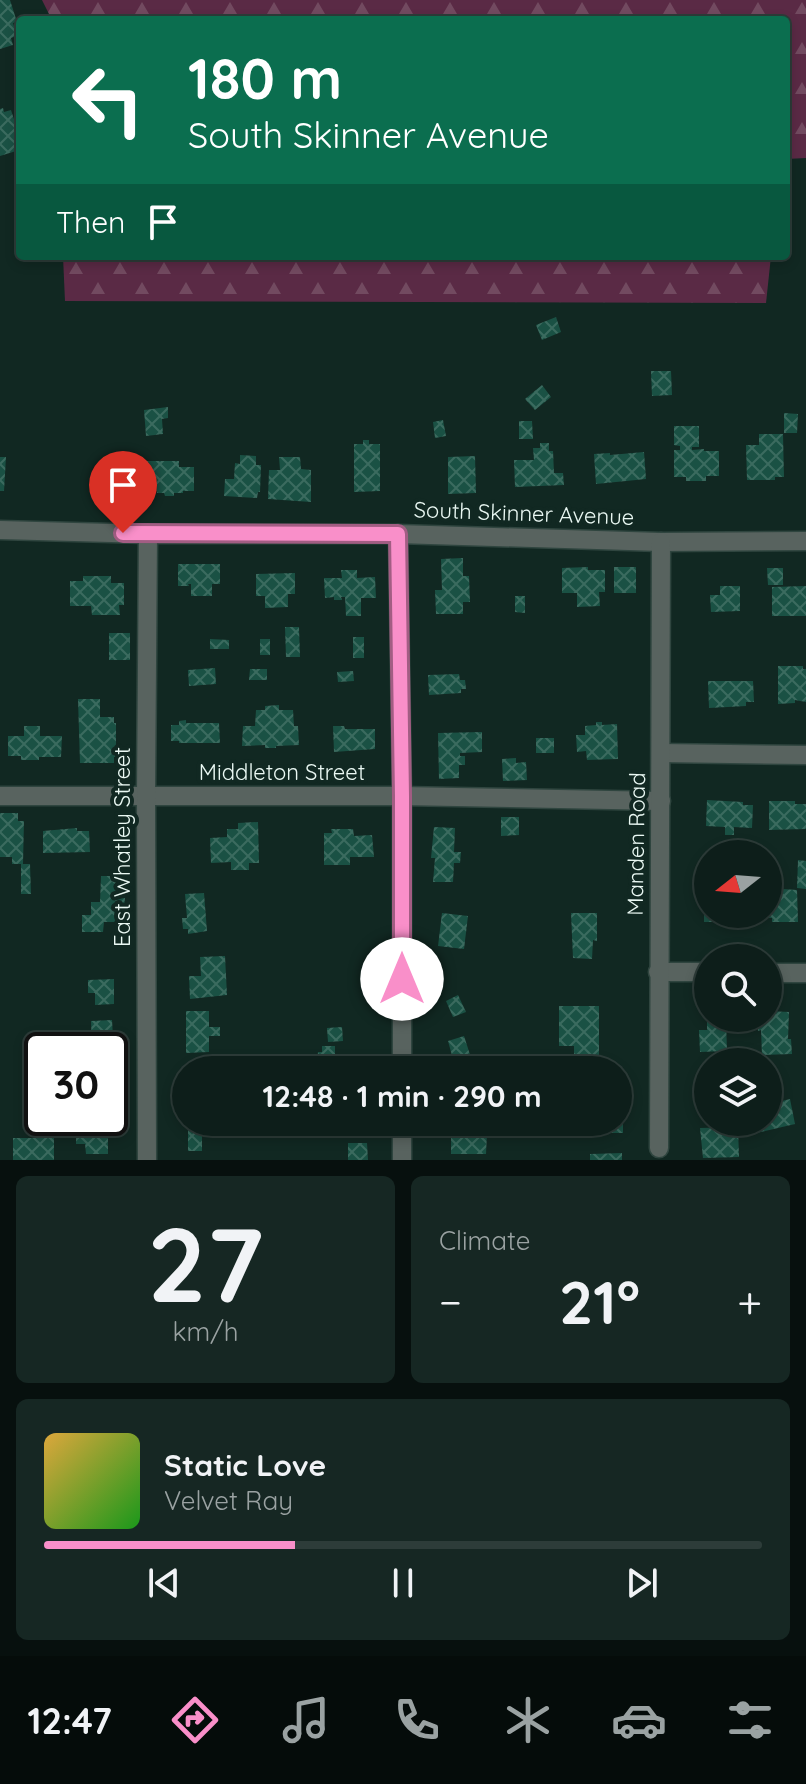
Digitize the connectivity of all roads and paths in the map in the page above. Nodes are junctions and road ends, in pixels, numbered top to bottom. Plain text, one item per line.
1 (0, 530) edge
2 (148, 534) junction
3 (398, 534) junction
4 (806, 541) edge
5 (661, 542) junction
6 (661, 753) junction
7 (806, 755) edge
8 (146, 795) junction
9 (0, 796) edge
10 (402, 796) junction
11 (661, 801) junction
12 (658, 972) junction
13 (694, 972) edge
14 (782, 973) edge
15 (806, 973) edge
16 (402, 1056) edge
17 (402, 1136) edge
18 (659, 1148) dead end
19 (147, 1160) edge
20 (402, 1160) edge

1 - 2 street, South Skinner Avenue
2 - 3 street, South Skinner Avenue
2 - 8 street, East Whatley Street
3 - 5 street, South Skinner Avenue
3 - 10 street
4 - 5 street, South Skinner Avenue
5 - 6 street, Manden Road
6 - 7 street
6 - 11 street, Manden Road
8 - 9 street, Middleton Street
8 - 10 street, Middleton Street
8 - 19 street, East Whatley Street
10 - 11 street, Middleton Street
10 - 16 street
11 - 12 street, Manden Road
12 - 13 street
12 - 18 street, Manden Road
14 - 15 street
17 - 20 street

